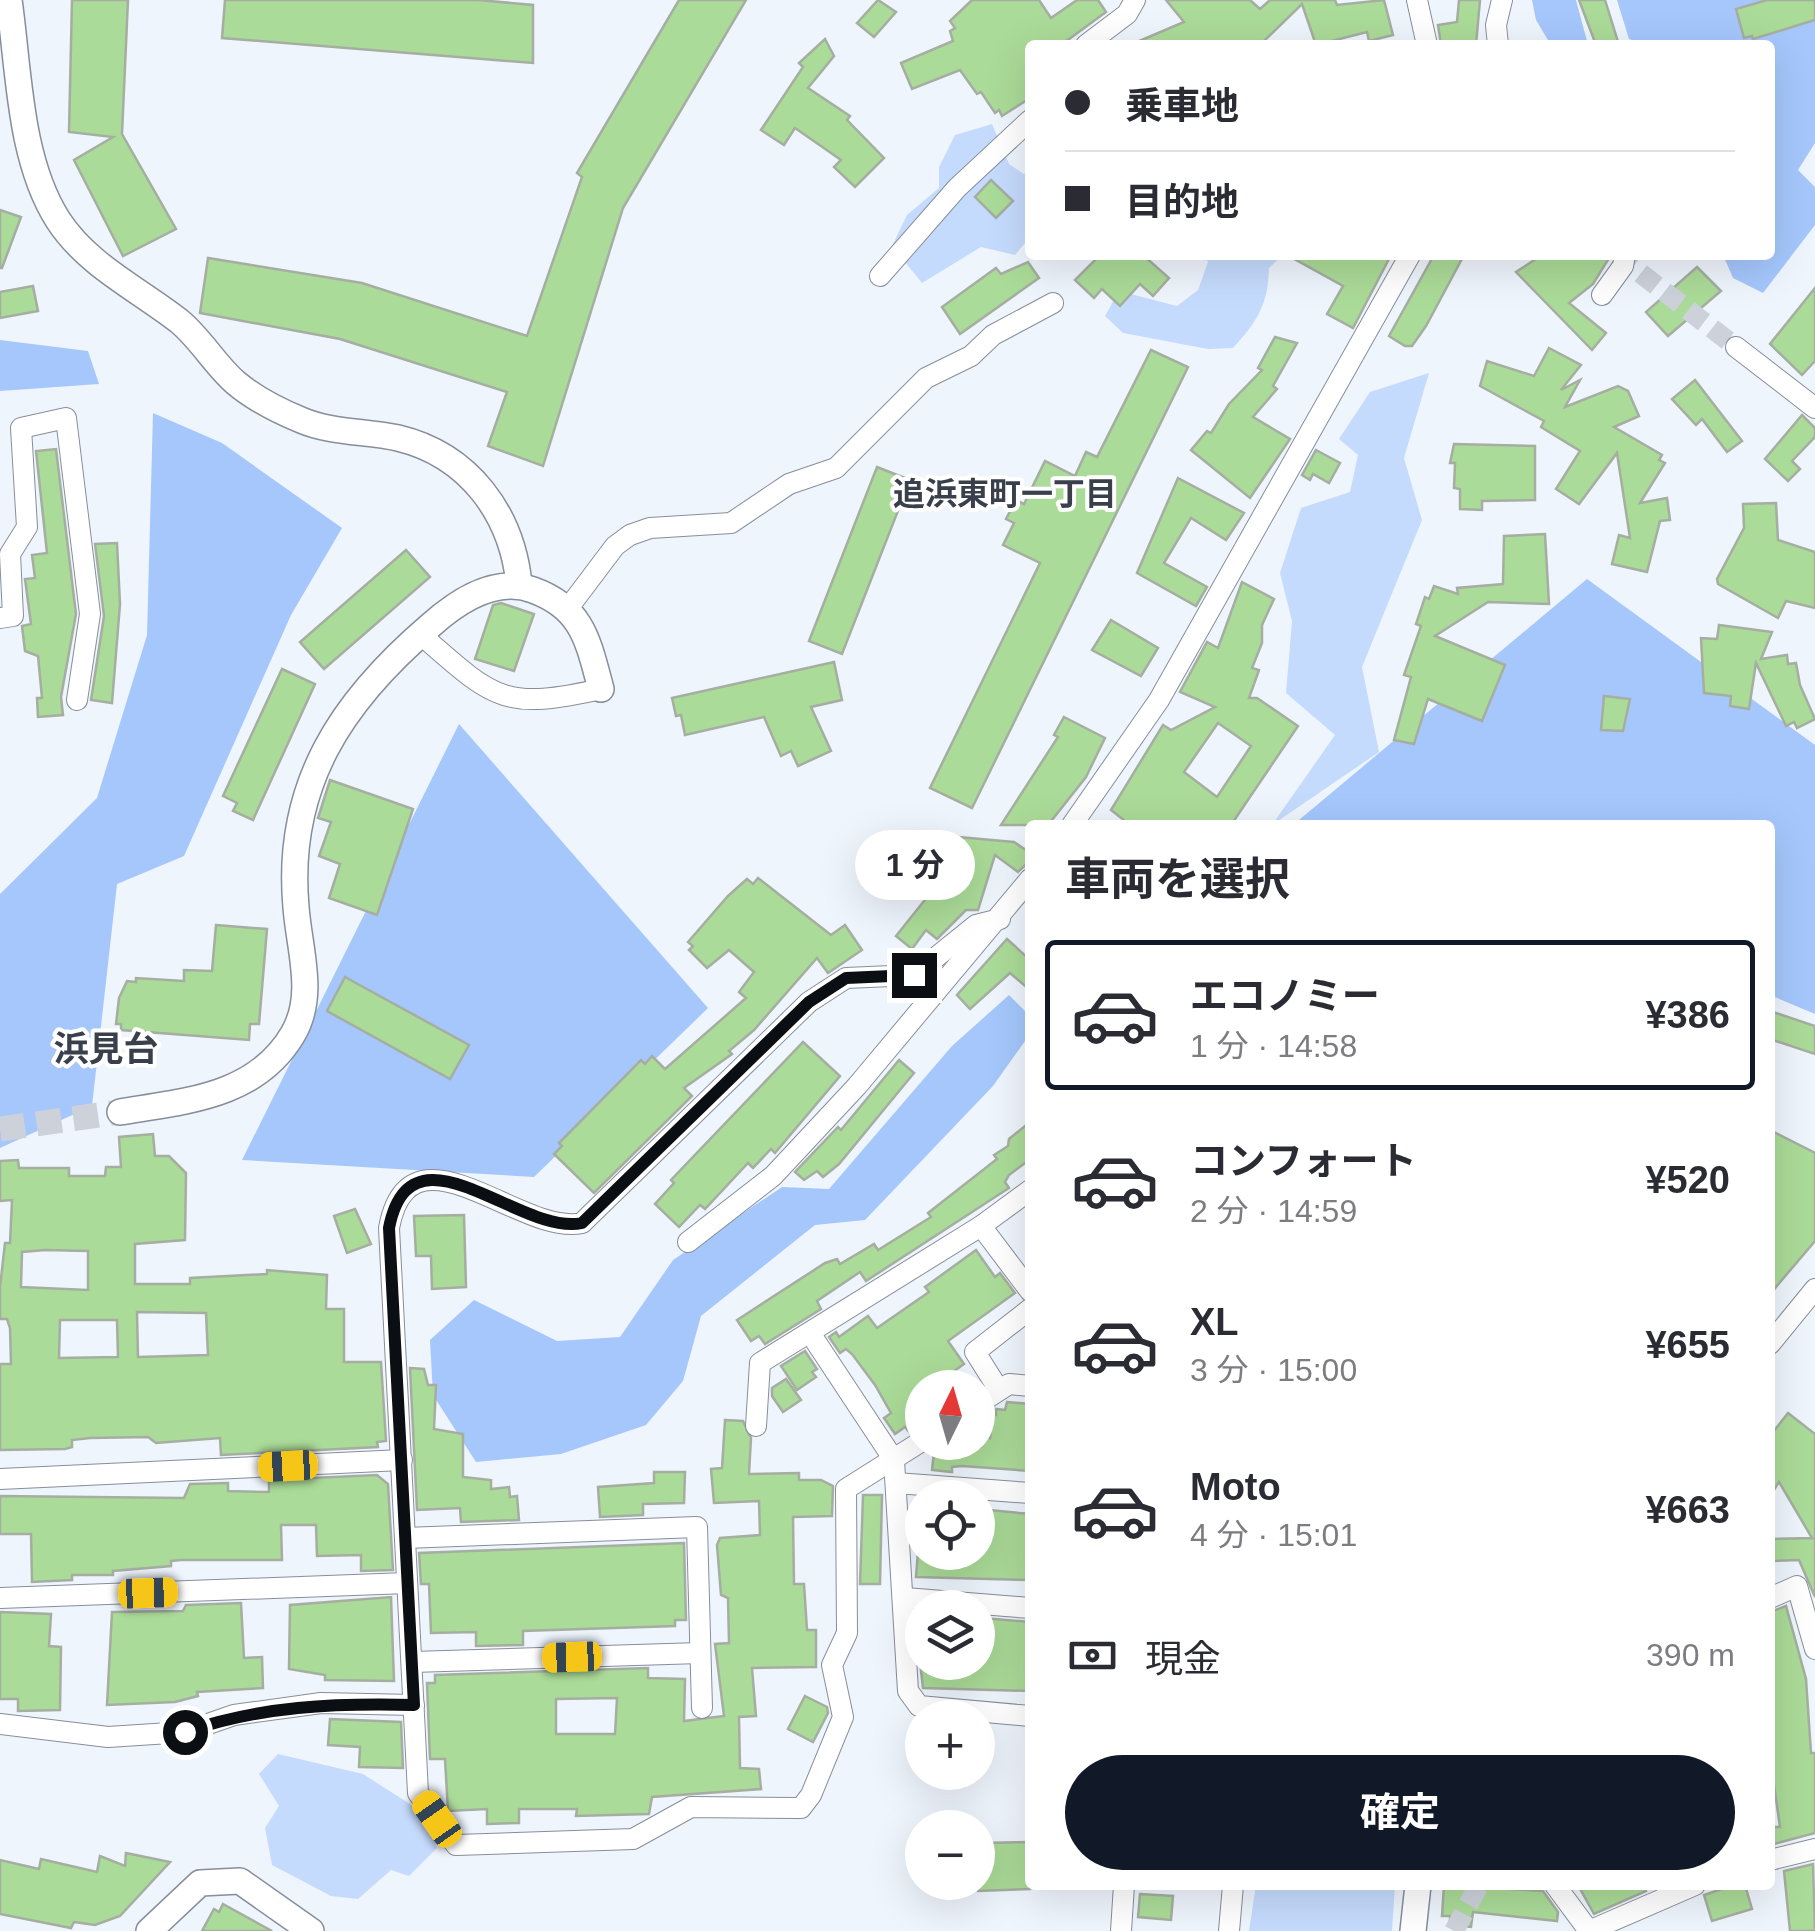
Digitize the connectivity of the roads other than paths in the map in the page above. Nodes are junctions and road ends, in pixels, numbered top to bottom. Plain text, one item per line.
1 (9, 0) edge
2 (1135, 0) edge
3 (1418, 0) edge
4 (1502, 0) edge
5 (1093, 40) edge
6 (1426, 40) edge
7 (1498, 40) edge
8 (1025, 125) edge
9 (1407, 260) edge
10 (1624, 260) edge
11 (880, 276) dead end
12 (1602, 295) dead end
13 (1053, 302) dead end
14 (1736, 347) tunnel mouth
15 (1815, 408) edge
16 (519, 584) junction
17 (569, 607) junction
18 (0, 618) edge
19 (420, 634) junction
20 (601, 689) joint
21 (78, 700) dead end
22 (1075, 820) edge
23 (1025, 886) edge
24 (1000, 919) junction
25 (120, 1112) tunnel mouth
26 (1025, 1194) edge
27 (981, 1226) junction
28 (688, 1242) dead end
29 (1025, 1284) edge
30 (1815, 1290) edge
31 (1025, 1313) edge
32 (810, 1333) junction
33 (1775, 1338) edge
34 (1025, 1386) edge
35 (999, 1390) junction
36 (995, 1393) edge
37 (756, 1426) dead end
38 (905, 1453) edge
39 (402, 1460) junction
40 (894, 1460) junction
41 (0, 1479) edge
42 (896, 1482) junction
43 (1025, 1494) edge
44 (406, 1538) junction
45 (407, 1583) junction
46 (1775, 1596) edge
47 (0, 1598) edge
48 (905, 1598) edge
49 (995, 1605) edge
50 (1025, 1608) edge
51 (1815, 1649) edge
52 (700, 1653) junction
53 (412, 1662) junction
54 (908, 1680) edge
55 (414, 1705) junction
56 (702, 1708) dead end
57 (1025, 1716) edge
58 (0, 1724) edge
59 (1815, 1849) edge
60 (1775, 1859) edge
61 (1124, 1890) edge
62 (1233, 1890) edge
63 (1417, 1890) edge
64 (1559, 1890) edge
65 (1683, 1890) edge
66 (149, 1931) edge
67 (311, 1931) edge
68 (1121, 1931) edge
69 (1229, 1931) edge
70 (1413, 1931) edge

1 - 16 street
2 - 5 street
3 - 6 street
4 - 7 street
8 - 11 street
9 - 22 street
10 - 12 street
13 - 17 street
14 - 15 street
16 - 17 street
16 - 19 street
17 - 20 street
18 - 21 street
19 - 20 street
19 - 25 street
23 - 24 street
24 - 28 street
24 - 39 street
26 - 27 street
27 - 29 street
27 - 32 street
30 - 33 street
31 - 35 street
32 - 37 street
32 - 40 street
34 - 35 street
35 - 36 street
38 - 40 street
39 - 41 street
39 - 44 street
40 - 42 street
40 - 55 street
42 - 43 street
42 - 48 street
44 - 45 street
44 - 52 street
45 - 47 street
45 - 53 street
46 - 51 street
49 - 50 street
52 - 53 street
52 - 56 street
53 - 55 street
54 - 57 street
55 - 58 street
59 - 60 street
61 - 68 street
62 - 69 street
63 - 70 street
64 - 65 street
66 - 67 street

